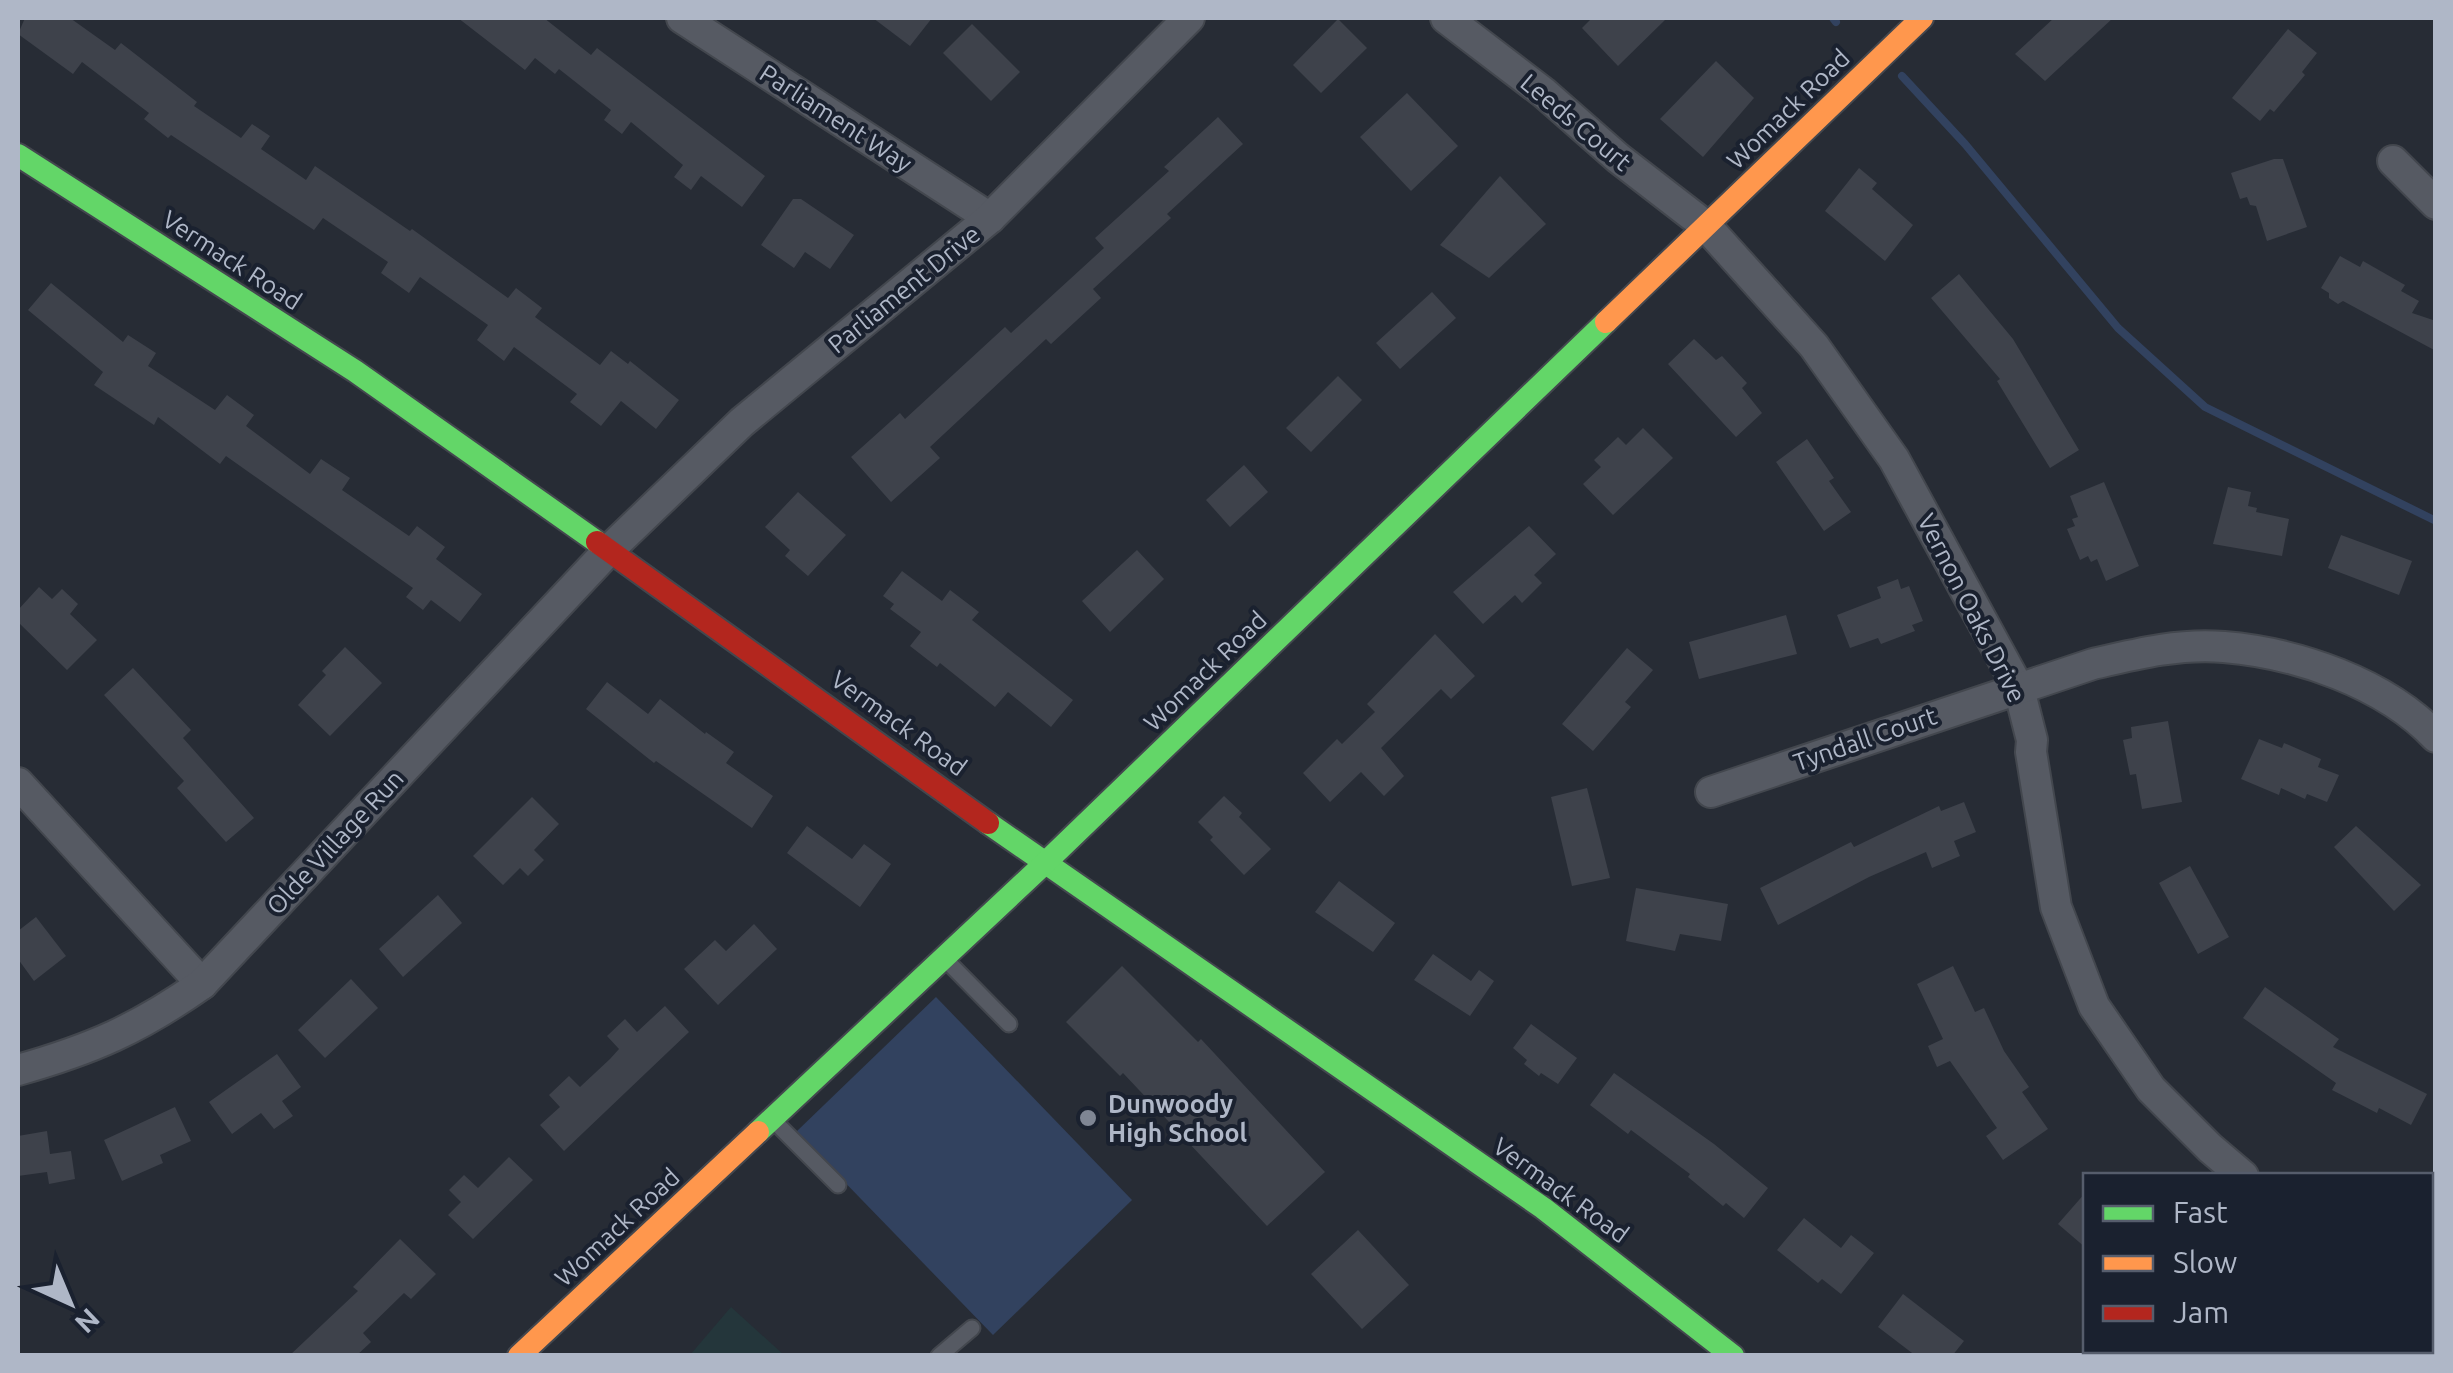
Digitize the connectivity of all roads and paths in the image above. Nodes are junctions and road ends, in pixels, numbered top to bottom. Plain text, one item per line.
1 (682, 18) edge
2 (1189, 18) edge
3 (1446, 18) edge
4 (1922, 18) edge
5 (18, 156) edge
6 (2393, 161) dead end
7 (2436, 204) edge
8 (990, 218) junction
9 (1706, 226) junction
10 (609, 550) junction
11 (2019, 690) junction
12 (2436, 737) edge
13 (18, 783) edge
14 (1711, 792) dead end
15 (1044, 864) junction
16 (944, 958) junction
17 (202, 984) junction
18 (1009, 1024) dead end
19 (18, 1070) edge
20 (772, 1120) junction
21 (2239, 1173) edge
22 (838, 1185) dead end
23 (972, 1328) dead end
24 (518, 1356) edge
25 (939, 1356) edge
26 (1733, 1356) edge

1 - 8 street, Parliament Way
2 - 8 street, Parliament Drive
3 - 9 street, Leeds Court
4 - 9 street, Womack Road
5 - 10 street, Vermack Road
6 - 7 street
8 - 10 street, Parliament Drive
9 - 11 street, Vernon Oaks Drive
9 - 15 street, Womack Road
10 - 15 street, Vermack Road
10 - 17 street, Olde Village Run
11 - 12 street, Tyndall Court
11 - 14 street, Tyndall Court
11 - 21 street, Vernon Oaks Drive
13 - 17 street
15 - 16 street, Womack Road
15 - 26 street, Vermack Road
16 - 18 lane
16 - 20 street, Womack Road
17 - 19 street, Olde Village Run
20 - 22 lane
20 - 24 street, Womack Road
23 - 25 lane

